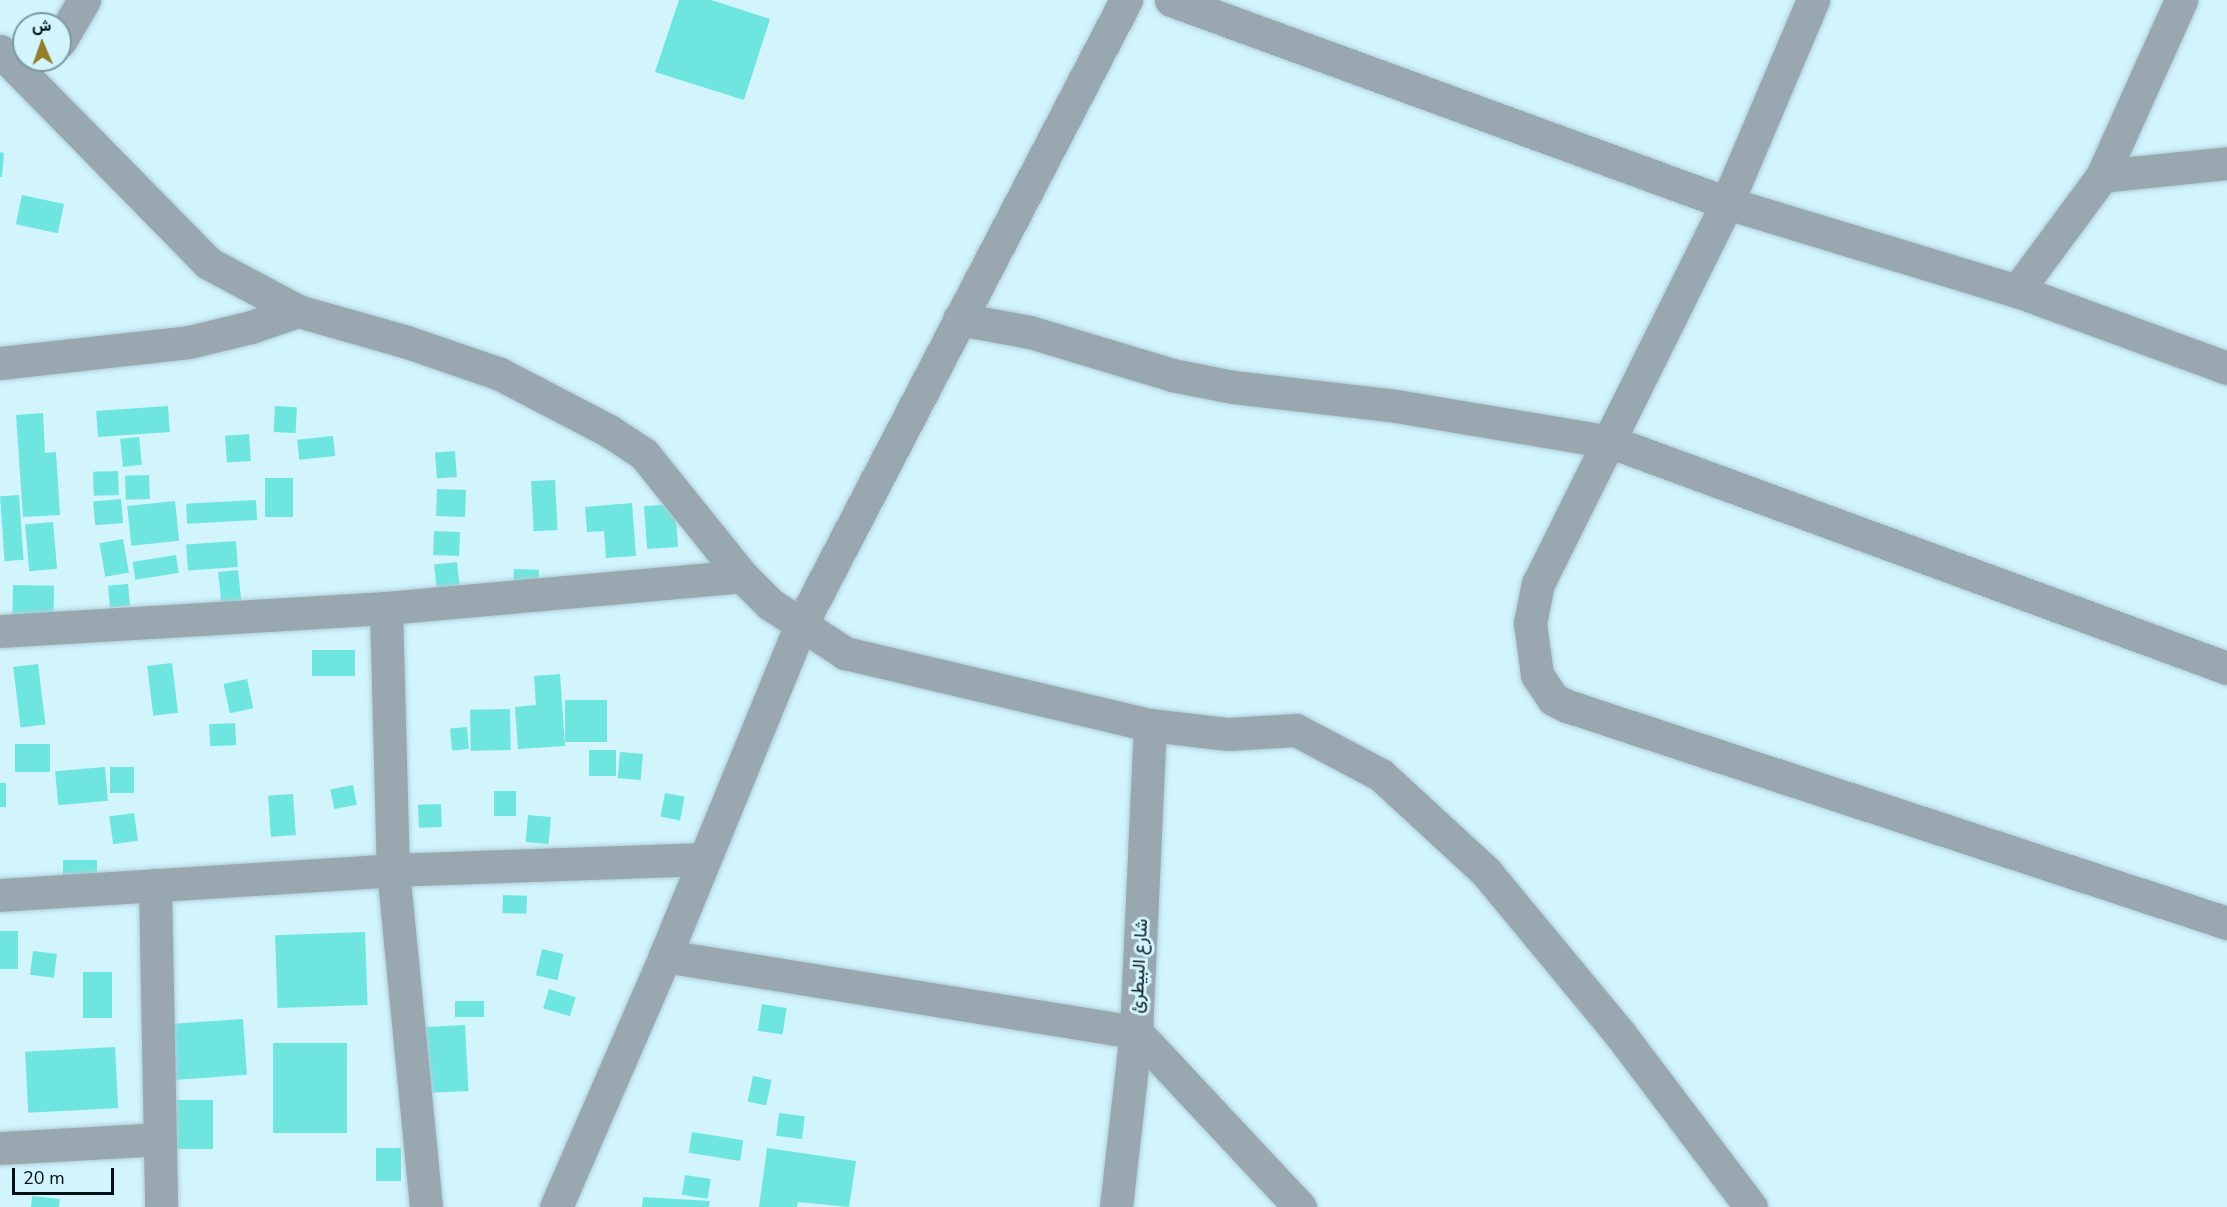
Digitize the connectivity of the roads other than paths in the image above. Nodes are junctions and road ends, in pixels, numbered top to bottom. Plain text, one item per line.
1 (84, 0) edge
2 (1126, 0) edge
3 (1171, 0) edge
4 (1813, 0) edge
5 (2181, 0) edge
6 (72, 20) edge
7 (0, 51) edge
8 (41, 73) edge
9 (2227, 163) edge
10 (2102, 176) junction
11 (1727, 202) junction
12 (2017, 291) junction
13 (298, 311) junction
14 (959, 319) junction
15 (0, 363) edge
16 (2227, 368) edge
17 (1611, 442) junction
18 (742, 576) junction
19 (386, 608) junction
20 (800, 627) junction
21 (0, 631) edge
22 (2227, 668) edge
23 (1150, 725) junction
24 (703, 859) junction
25 (393, 870) junction
26 (155, 885) junction
27 (0, 895) edge
28 (2227, 922) edge
29 (665, 956) junction
30 (1136, 1032) junction
31 (159, 1139) junction
32 (0, 1148) edge
33 (161, 1207) edge
34 (426, 1207) edge
35 (556, 1207) edge
36 (1116, 1207) edge
37 (1300, 1207) edge
38 (1751, 1207) edge

1 - 6 street
2 - 14 street
3 - 11 street
4 - 11 street
5 - 10 street
7 - 8 street
8 - 13 street
9 - 10 street
10 - 12 street
11 - 12 street
11 - 17 street
12 - 16 street
13 - 15 street
13 - 18 street
14 - 17 street
14 - 20 street
17 - 22 street
17 - 28 street
18 - 19 street
18 - 20 street
19 - 21 street
19 - 25 street
20 - 23 street
20 - 24 street
23 - 30 street, شارع البيطرئ
23 - 38 street
24 - 25 street
24 - 29 street
25 - 26 street
25 - 34 street
26 - 27 street
26 - 31 street
29 - 30 street
29 - 35 street
30 - 36 street, شارع البيطرئ
30 - 37 street
31 - 32 street
31 - 33 street

